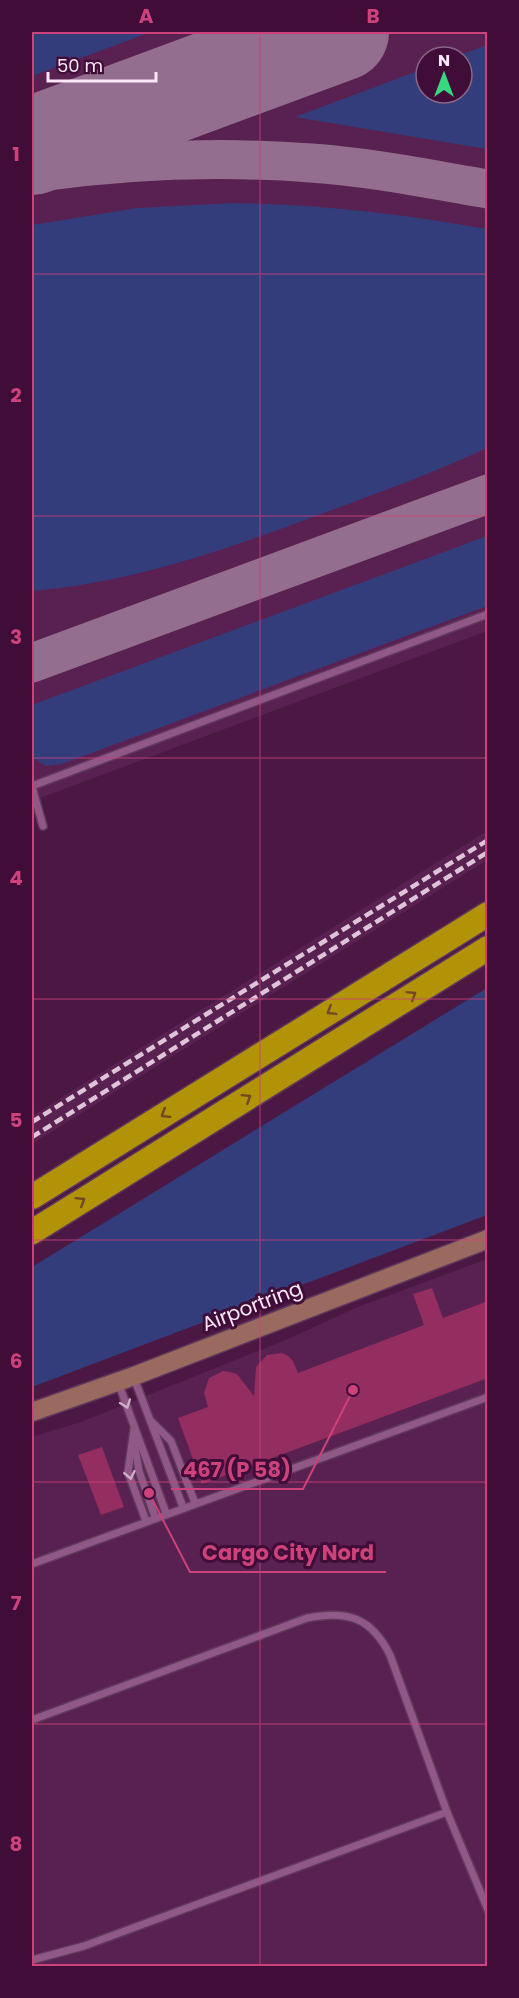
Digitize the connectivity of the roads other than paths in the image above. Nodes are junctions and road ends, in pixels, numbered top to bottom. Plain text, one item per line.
1 (488, 614) edge
2 (32, 787) edge
3 (43, 826) dead end
4 (488, 914) edge
5 (488, 948) edge
6 (32, 1197) edge
7 (32, 1232) edge
8 (488, 1239) edge
9 (126, 1379) junction
10 (488, 1397) edge
11 (32, 1412) edge
12 (150, 1420) junction
13 (134, 1426) junction
14 (195, 1503) junction
15 (183, 1507) junction
16 (166, 1514) junction
17 (155, 1517) junction
18 (146, 1521) junction
19 (32, 1564) edge
20 (32, 1720) edge
21 (447, 1812) junction
22 (488, 1910) edge
23 (32, 1960) edge

1 - 2 lane
2 - 3 lane
4 -> 6 highway
7 -> 5 highway
8 - 9 street, Airportring
9 - 11 street, Airportring
9 - 12 lane
9 -> 13 lane
10 - 14 lane
12 - 14 lane
12 - 15 lane
13 - 16 lane
13 - 17 lane
13 -> 18 lane
14 - 15 lane
15 - 16 lane
16 - 17 lane
17 - 18 lane
18 - 19 lane
20 - 21 lane
21 - 22 lane
21 - 23 lane

